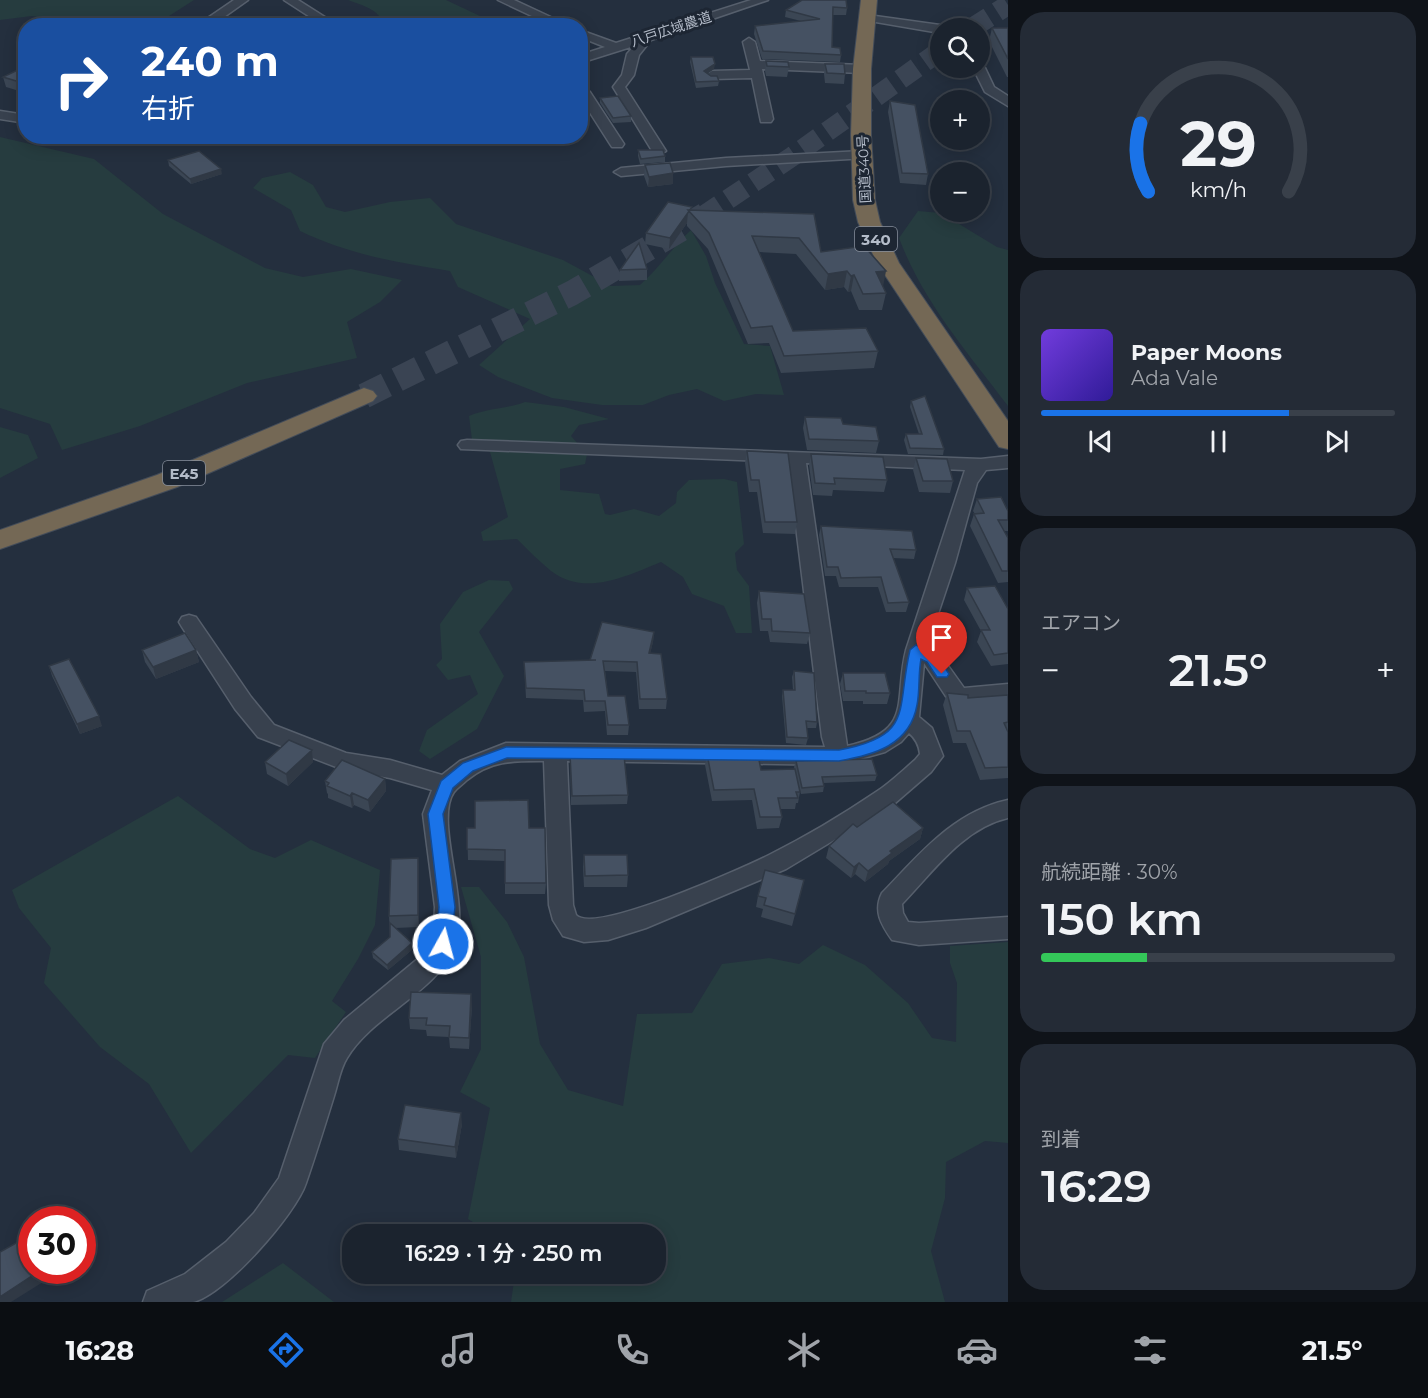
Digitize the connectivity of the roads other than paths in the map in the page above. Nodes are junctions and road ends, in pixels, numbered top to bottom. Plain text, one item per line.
1 (242, 0) edge
2 (290, 0) edge
3 (504, 0) edge
4 (762, 0) edge
5 (868, 9) edge
6 (214, 18) edge
7 (320, 18) edge
8 (546, 18) edge
9 (930, 26) edge
10 (588, 36) edge
11 (646, 38) junction
12 (750, 42) dead end
13 (615, 47) junction
14 (588, 56) edge
15 (862, 69) junction
16 (755, 70) junction
17 (712, 75) edge
18 (984, 78) edge
19 (597, 90) edge
20 (1008, 102) edge
21 (0, 115) edge
22 (18, 118) edge
23 (766, 119) dead end
24 (617, 144) dead end
25 (658, 151) edge
26 (862, 155) junction
27 (621, 172) dead end
28 (364, 396) tunnel mouth
29 (1008, 441) edge
30 (466, 445) dead end
31 (796, 458) junction
32 (1008, 462) edge
33 (981, 465) junction
34 (0, 540) edge
35 (189, 622) dead end
36 (916, 650) junction
37 (1008, 692) edge
38 (906, 720) junction
39 (555, 752) junction
40 (839, 756) junction
41 (446, 785) junction
42 (1008, 809) edge
43 (1008, 928) edge
44 (158, 1302) edge

1 - 6 street
2 - 7 street
3 - 8 street
4 - 11 street, 八戸広域農道
5 - 9 street
5 - 15 highway, 国道340号 / 340
10 - 13 street
11 - 13 street, 八戸広域農道
11 - 19 street
12 - 16 street
13 - 14 street, 八戸広域農道
15 - 16 street
15 - 26 highway, 国道340号 / 340
16 - 17 street
16 - 23 street
18 - 20 street
19 - 24 street
19 - 25 street
21 - 22 street
26 - 27 street
26 - 29 highway, 国道340号 / 340
28 - 34 highway, E45
30 - 31 street
31 - 33 street
31 - 40 street
32 - 33 street
33 - 36 street
35 - 41 street
36 - 37 street
36 - 38 street
38 - 39 street
38 - 40 street
39 - 40 street
39 - 41 street
41 - 44 street
42 - 43 street

